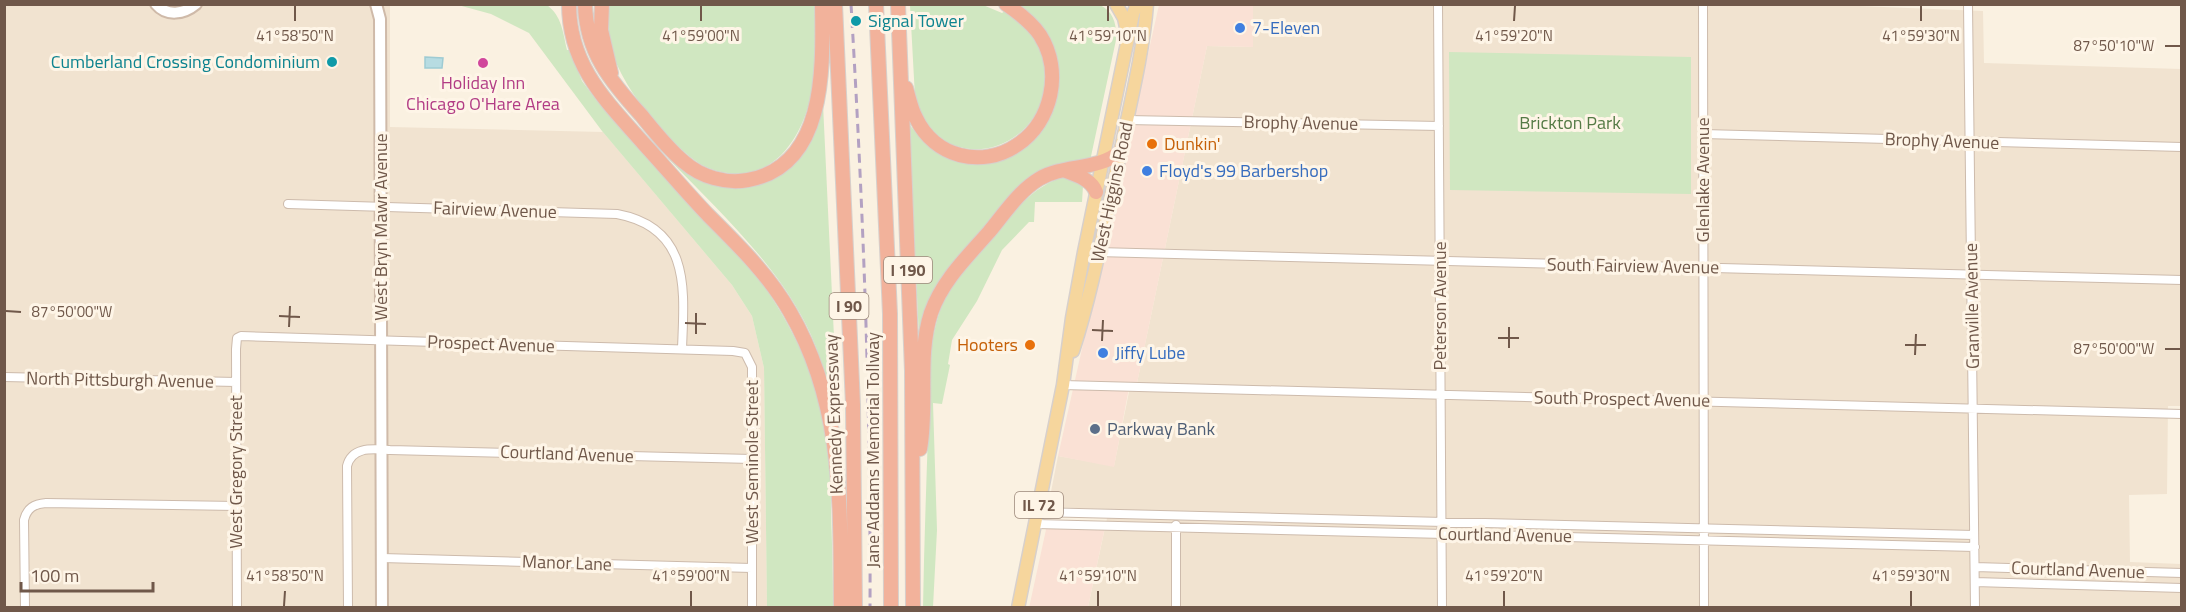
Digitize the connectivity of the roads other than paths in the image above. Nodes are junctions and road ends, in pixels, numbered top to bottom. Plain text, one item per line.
1 (156, 4) edge
2 (196, 4) edge
3 (375, 4) edge
4 (560, 4) edge
5 (570, 4) edge
6 (585, 4) edge
7 (603, 4) edge
8 (822, 4) edge
9 (835, 4) edge
10 (876, 4) edge
11 (898, 4) edge
12 (1006, 4) edge
13 (1116, 4) edge
14 (1137, 4) edge
15 (1147, 4) edge
16 (1438, 4) edge
17 (1703, 4) edge
18 (1968, 4) edge
19 (569, 20) junction
20 (1129, 39) junction
21 (900, 51) junction
22 (614, 84) junction
23 (1127, 120) junction
24 (1439, 126) junction
25 (1703, 134) junction
26 (1970, 142) junction
27 (2181, 147) edge
28 (1120, 152) junction
29 (1102, 163) junction
30 (1064, 171) junction
31 (1096, 192) junction
32 (288, 204) dead end
33 (380, 206) junction
34 (1084, 252) junction
35 (1099, 252) junction
36 (1440, 261) junction
37 (1703, 268) junction
38 (1971, 275) junction
39 (2181, 280) edge
40 (237, 338) joint
41 (381, 340) junction
42 (682, 349) junction
43 (745, 353) joint
44 (4, 377) edge
45 (1064, 381) junction
46 (236, 382) junction
47 (1441, 395) junction
48 (1704, 402) junction
49 (1973, 409) junction
50 (2181, 414) edge
51 (382, 450) junction
52 (752, 459) junction
53 (913, 490) junction
54 (236, 506) junction
55 (1176, 516) junction
56 (1037, 518) junction
57 (1442, 522) junction
58 (1176, 527) junction
59 (1704, 529) junction
60 (1442, 534) junction
61 (1974, 535) junction
62 (1704, 540) junction
63 (1975, 547) junction
64 (382, 558) junction
65 (1975, 567) junction
66 (752, 568) junction
67 (2181, 573) edge
68 (1975, 582) junction
69 (2181, 588) edge
70 (26, 608) edge
71 (237, 608) edge
72 (348, 608) edge
73 (382, 608) edge
74 (752, 608) edge
75 (841, 608) edge
76 (855, 608) edge
77 (891, 608) edge
78 (913, 608) edge
79 (1018, 608) edge
80 (1176, 608) edge
81 (1442, 608) edge
82 (1704, 608) edge
83 (1975, 608) edge

1 - 2 street
3 - 33 street, West Bryn Mawr Avenue
4 - 19 highway
5 - 19 highway
6 - 22 highway
7 - 22 highway
8 - 22 highway
9 - 76 highway, Kennedy Expressway / I 90
10 - 77 highway, Jane Addams Memorial Tollway / I 90
11 - 21 highway, I 190
12 - 21 highway
13 - 20 main road
14 - 20 main road, West Higgins Road / IL 72
15 - 23 main road, West Higgins Road
16 - 24 street, Peterson Avenue
17 - 25 street, Glenlake Avenue
18 - 26 street, Granville Avenue
19 - 75 highway
20 - 29 main road, West Higgins Road / IL 72
21 - 53 highway, I 190
23 - 24 street, Brophy Avenue
23 - 28 main road, West Higgins Road
24 - 36 street, Peterson Avenue
25 - 26 street, Brophy Avenue
25 - 37 street, Glenlake Avenue
26 - 27 street, Brophy Avenue
26 - 38 street, Granville Avenue
28 - 29 highway
28 - 35 main road, West Higgins Road
29 - 30 highway
29 - 31 main road, West Higgins Road / IL 72
30 - 31 highway
30 - 53 highway
31 - 34 main road, West Higgins Road / IL 72
32 - 33 street, Fairview Avenue
33 - 41 street, West Bryn Mawr Avenue
33 - 42 street, Fairview Avenue
34 - 35 street, South Fairview Avenue
34 - 45 main road, West Higgins Road / IL 72
35 - 36 street, South Fairview Avenue
35 - 45 main road, West Higgins Road
36 - 37 street, South Fairview Avenue
36 - 47 street, Peterson Avenue
37 - 38 street, South Fairview Avenue
37 - 48 street, Glenlake Avenue
38 - 39 street, South Fairview Avenue
38 - 49 street, Granville Avenue
40 - 41 street, Prospect Avenue
40 - 46 street, West Gregory Street
41 - 42 street, Prospect Avenue
41 - 51 street, West Bryn Mawr Avenue
42 - 43 street, Prospect Avenue
43 - 52 street, West Seminole Street
44 - 46 street, North Pittsburgh Avenue
45 - 47 street, South Prospect Avenue
45 - 56 main road, West Higgins Road / IL 72
46 - 54 street, West Gregory Street
47 - 48 street, South Prospect Avenue
47 - 57 street, Peterson Avenue
48 - 49 street, South Prospect Avenue
48 - 59 street, Glenlake Avenue
49 - 50 street, South Prospect Avenue
49 - 61 street, Granville Avenue
51 - 52 street, Courtland Avenue
51 - 64 street, West Bryn Mawr Avenue
51 - 72 street
52 - 66 street, West Seminole Street
53 - 78 highway, I 190
54 - 70 street
54 - 71 street, West Gregory Street
55 - 56 street, Courtland Avenue
55 - 57 street, Courtland Avenue
55 - 58 street
56 - 58 street, Courtland Avenue
56 - 79 main road, West Higgins Road / IL 72
57 - 59 street, Courtland Avenue
57 - 60 street, Peterson Avenue
58 - 60 street, Courtland Avenue
58 - 80 street
59 - 61 street, Courtland Avenue
59 - 62 street, Glenlake Avenue
60 - 62 street, Courtland Avenue
60 - 81 street, Peterson Avenue
61 - 63 street, Granville Avenue
62 - 63 street, Courtland Avenue
62 - 82 street, Glenlake Avenue
63 - 65 street, Granville Avenue
64 - 66 street, Manor Lane
64 - 73 street, West Bryn Mawr Avenue
65 - 67 street, Courtland Avenue
65 - 68 street, Granville Avenue
66 - 74 street, West Seminole Street
68 - 69 street, Courtland Avenue
68 - 83 street, Granville Avenue

